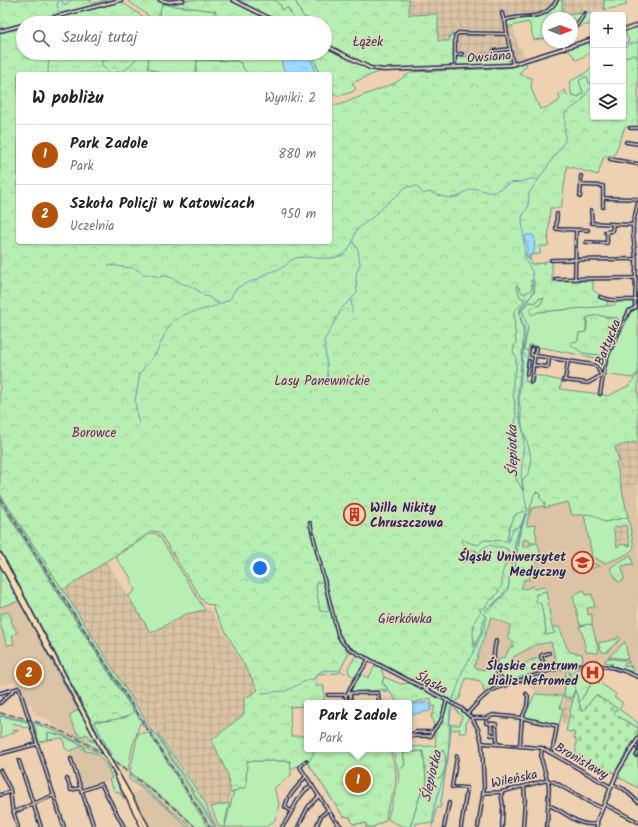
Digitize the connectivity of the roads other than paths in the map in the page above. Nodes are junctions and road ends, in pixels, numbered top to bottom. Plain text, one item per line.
1 (121, 0) edge
2 (160, 0) edge
3 (183, 0) edge
4 (233, 0) edge
5 (557, 0) edge
6 (502, 13) dead end
7 (585, 13) dead end
8 (59, 16) edge
9 (265, 16) edge
10 (505, 21) junction
11 (578, 23) edge
12 (638, 25) edge
13 (16, 27) edge
14 (626, 29) edge
15 (0, 31) edge
16 (507, 34) junction
17 (590, 40) edge
18 (332, 49) edge
19 (510, 49) junction
20 (563, 49) joint
21 (494, 51) dead end
22 (455, 54) junction
23 (462, 54) dead end
24 (513, 65) junction
25 (455, 68) junction
26 (630, 128) dead end
27 (638, 128) edge
28 (626, 142) dead end
29 (638, 144) edge
30 (610, 159) dead end
31 (638, 164) edge
32 (581, 176) dead end
33 (581, 185) junction
34 (580, 197) dead end
35 (603, 198) junction
36 (638, 199) edge
37 (638, 203) edge
38 (603, 207) dead end
39 (591, 210) dead end
40 (637, 210) edge
41 (556, 214) dead end
42 (613, 225) junction
43 (633, 225) junction
44 (576, 230) junction
45 (588, 230) dead end
46 (611, 232) junction
47 (614, 232) dead end
48 (586, 242) dead end
49 (575, 258) junction
50 (551, 260) dead end
51 (636, 260) edge
52 (635, 278) junction
53 (555, 279) dead end
54 (575, 279) junction
55 (600, 297) dead end
56 (635, 300) junction
57 (637, 308) edge
58 (532, 348) dead end
59 (536, 348) dead end
60 (535, 356) junction
61 (549, 358) junction
62 (529, 361) dead end
63 (568, 361) junction
64 (534, 365) junction
65 (528, 371) junction
66 (533, 372) junction
67 (527, 374) dead end
68 (602, 375) junction
69 (532, 382) dead end
70 (600, 394) dead end
71 (310, 523) dead end
72 (0, 555) edge
73 (0, 561) edge
74 (496, 641) dead end
75 (549, 653) dead end
76 (369, 659) junction
77 (58, 666) junction
78 (546, 671) junction
79 (638, 677) edge
80 (504, 686) junction
81 (13, 690) junction
82 (0, 693) edge
83 (349, 694) junction
84 (526, 694) dead end
85 (328, 695) dead end
86 (346, 695) junction
87 (346, 700) edge
88 (350, 700) edge
89 (379, 700) edge
90 (447, 700) junction
91 (0, 703) edge
92 (468, 713) junction
93 (472, 718) junction
94 (487, 718) junction
95 (522, 718) junction
96 (491, 724) junction
97 (432, 732) junction
98 (412, 734) edge
99 (412, 736) edge
100 (495, 736) junction
101 (638, 739) edge
102 (482, 742) junction
103 (496, 743) junction
104 (37, 744) junction
105 (637, 744) edge
106 (520, 745) junction
107 (542, 748) junction
108 (638, 748) edge
109 (638, 752) edge
110 (552, 753) junction
111 (0, 754) edge
112 (457, 756) dead end
113 (636, 756) dead end
114 (71, 759) dead end
115 (19, 761) dead end
116 (306, 761) dead end
117 (0, 770) edge
118 (116, 772) junction
119 (306, 776) junction
120 (67, 780) dead end
121 (548, 781) junction
122 (612, 784) junction
123 (312, 785) junction
124 (524, 786) junction
125 (610, 787) junction
126 (80, 788) junction
127 (81, 791) junction
128 (10, 792) junction
129 (501, 792) junction
130 (483, 793) junction
131 (0, 795) edge
132 (54, 795) junction
133 (319, 796) junction
134 (638, 802) edge
135 (33, 803) junction
136 (449, 803) dead end
137 (604, 804) junction
138 (548, 805) junction
139 (602, 808) junction
140 (328, 810) junction
141 (291, 811) junction
142 (14, 812) junction
143 (638, 822) edge
144 (338, 823) junction
145 (124, 826) edge
146 (583, 826) edge
147 (597, 826) edge
148 (18, 827) edge
149 (41, 827) edge
150 (64, 827) edge
151 (94, 827) edge
152 (120, 827) edge
153 (143, 827) edge
154 (147, 827) edge
155 (282, 827) edge
156 (298, 827) edge
157 (316, 827) edge
158 (335, 827) edge
159 (342, 827) edge
160 (444, 827) edge
161 (461, 827) edge
162 (478, 827) edge
163 (502, 827) edge
164 (524, 827) edge
165 (546, 827) edge

1 - 8 street
2 - 3 street
4 - 9 street
5 - 10 street
6 - 10 street
7 - 11 street
10 - 16 street
12 - 14 street
13 - 15 street
16 - 19 street, Owsiana
16 - 22 street, Owsiana
17 - 20 street, Owsiana
18 - 25 street, Owsiana
19 - 21 street
19 - 24 street, Owsiana
20 - 24 street, Owsiana
22 - 23 street
22 - 25 street, Owsiana
24 - 25 street, Owsiana
26 - 27 street
28 - 29 street
30 - 31 street
32 - 33 street
33 - 34 street
33 - 35 street
35 - 36 street
35 - 38 street
37 - 40 street, Bałtycka
39 - 42 street
40 - 43 street, Bałtycka
41 - 44 street
42 - 43 street
42 - 46 street
43 - 51 street, Bałtycka
44 - 45 street
44 - 49 street
46 - 47 street
46 - 48 street
49 - 50 street
49 - 51 street
49 - 54 street
51 - 52 street, Bałtycka
52 - 54 street
52 - 56 street, Bałtycka
53 - 54 street
55 - 56 street
56 - 57 street, Bałtycka
57 - 68 street, Bałtycka
58 - 60 street
59 - 60 street
60 - 61 street, Bałtycka
60 - 64 street
61 - 63 street, Bałtycka
61 - 64 street
62 - 65 street
63 - 68 street, Bałtycka
63 - 68 street, Bałtycka
64 - 66 street
65 - 66 street
65 - 67 street
66 - 69 street
68 - 70 street, Bałtycka
71 - 76 street, Śląska
72 - 77 main road
73 - 77 main road
74 - 80 street
75 - 78 street
76 - 83 street
76 - 90 street, Śląska
77 - 118 main road, bridge
78 - 79 street
78 - 80 street
80 - 92 street
81 - 82 street
81 - 91 street
81 - 104 street
83 - 86 street
83 - 88 street
83 - 89 street
84 - 95 street
85 - 86 street
86 - 87 street
90 - 92 street, Śląska
90 - 97 street
92 - 93 street, Śląska
93 - 94 street
93 - 102 street, Śląska
94 - 95 street
94 - 96 street
95 - 106 street
95 - 110 street
96 - 100 street
96 - 100 street
97 - 98 street
97 - 99 street
100 - 103 street
101 - 105 street
102 - 103 street, Bronisławy
102 - 130 street, Śląska
103 - 106 street, Bronisławy
104 - 111 street
104 - 132 street
105 - 108 street
105 - 122 street
106 - 107 street, Bronisławy
107 - 110 street, Bronisławy
107 - 121 street
109 - 113 street
110 - 125 street, Bronisławy
112 - 161 street
114 - 126 street
115 - 135 street
116 - 119 street
117 - 128 street
118 - 153 main road
118 - 154 main road
119 - 123 street
119 - 141 street
120 - 126 street
121 - 124 street, Wileńska
121 - 138 street
121 - 139 street, Wileńska
122 - 125 street
122 - 134 street
123 - 133 street
123 - 141 street
124 - 129 street, Wileńska
124 - 164 street
125 - 137 street
126 - 127 street
127 - 145 street
127 - 151 street
128 - 131 street
128 - 142 street
129 - 130 street, Wileńska
129 - 163 street
130 - 162 street, Śląska
132 - 135 street
132 - 150 street
133 - 140 street
133 - 156 street
135 - 142 street
135 - 149 street
136 - 160 street
137 - 139 street
137 - 143 street
138 - 146 street
138 - 165 street
139 - 147 street
140 - 144 street
140 - 157 street
141 - 155 street
142 - 148 street
144 - 158 street
144 - 159 street
145 - 152 street
146 - 147 street

